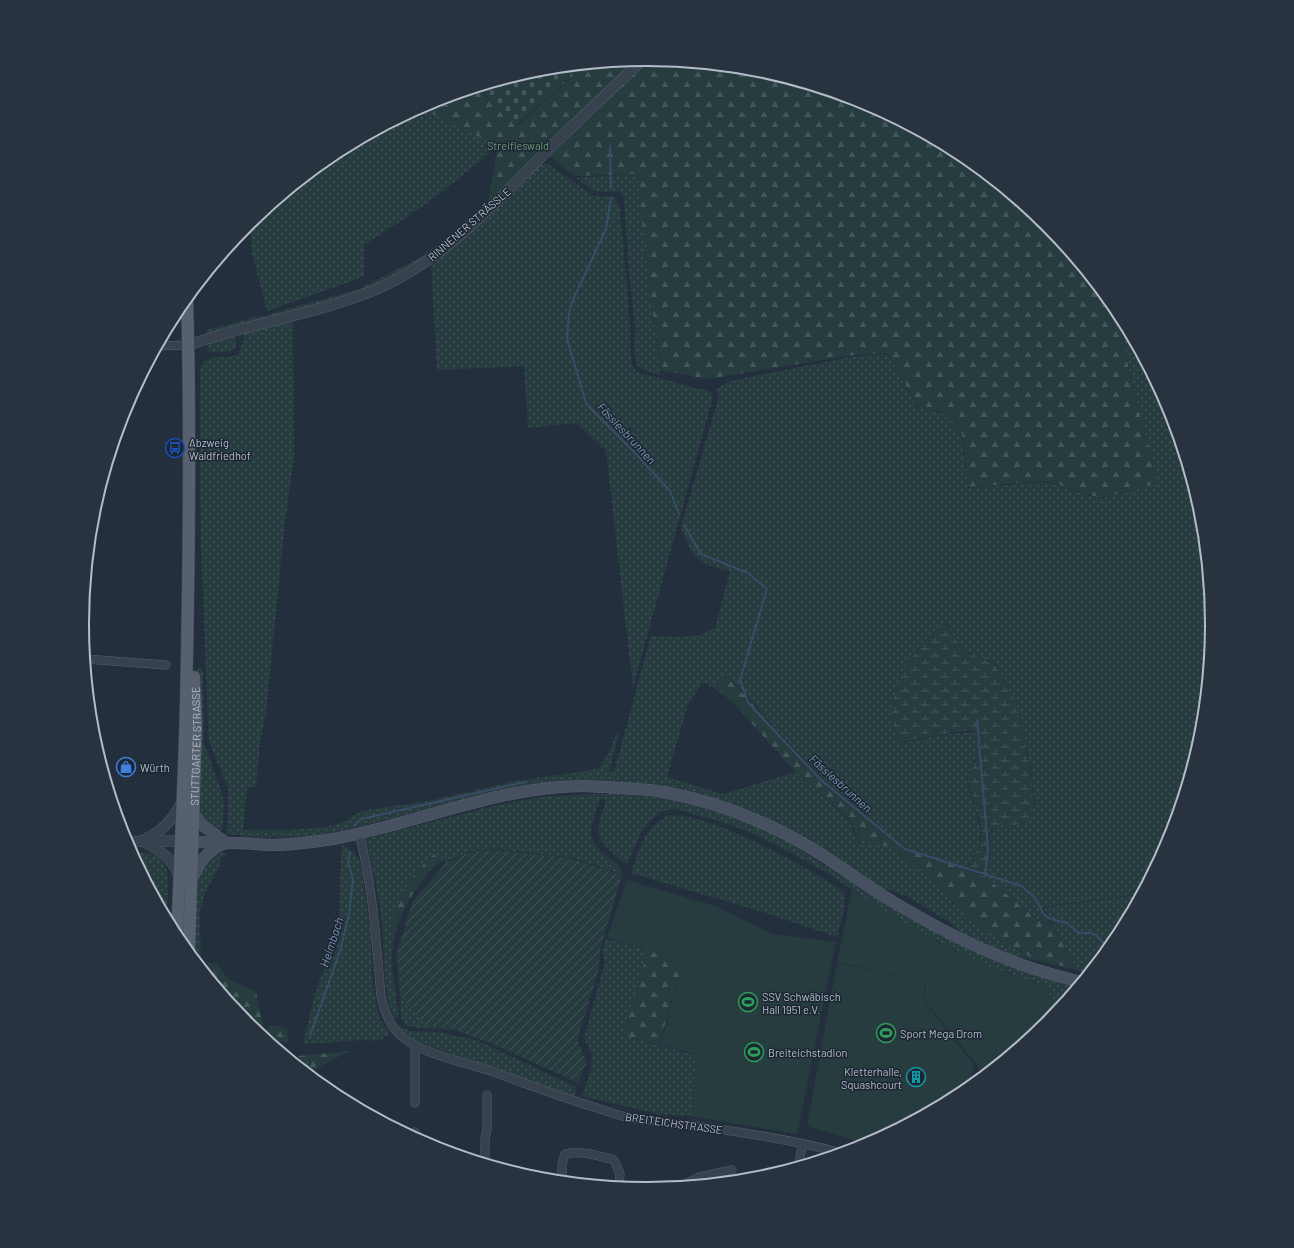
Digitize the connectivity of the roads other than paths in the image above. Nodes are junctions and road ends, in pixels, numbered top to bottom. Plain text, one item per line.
1 (636, 66) edge
2 (187, 308) edge
3 (188, 345) junction
4 (164, 346) edge
5 (189, 540) junction
6 (90, 659) edge
7 (166, 665) dead end
8 (183, 801) junction
9 (194, 814) junction
10 (359, 833) junction
11 (142, 841) junction
12 (191, 841) junction
13 (133, 842) edge
14 (223, 843) junction
15 (179, 876) junction
16 (191, 880) junction
17 (177, 925) edge
18 (189, 943) edge
19 (1076, 981) edge
20 (415, 1045) junction
21 (487, 1095) dead end
22 (415, 1103) dead end
23 (804, 1144) junction
24 (831, 1150) edge
25 (485, 1157) edge
26 (800, 1160) edge
27 (732, 1170) dead end
28 (562, 1175) edge
29 (695, 1180) edge
30 (619, 1181) edge

1 - 3 street, RINNENER STRÄSSLE
2 - 3 main road, STUTTGARTER STRASSE
3 - 4 street
3 - 5 main road, STUTTGARTER STRASSE
5 - 8 main road, STUTTGARTER STRASSE
5 - 9 main road, STUTTGARTER STRASSE
6 - 7 street
8 - 11 street
8 - 12 main road, STUTTGARTER STRASSE
9 - 12 main road, STUTTGARTER STRASSE
9 - 14 main road
10 - 14 main road
10 - 19 main road
10 - 20 street, BREITEICHSTRASSE
11 - 12 street
11 - 13 street
11 - 15 street
12 - 14 main road
12 - 15 main road, STUTTGARTER STRASSE
12 - 16 main road, STUTTGARTER STRASSE
14 - 16 main road
15 - 17 main road, STUTTGARTER STRASSE
16 - 18 main road, STUTTGARTER STRASSE
20 - 22 street
20 - 23 street, BREITEICHSTRASSE
21 - 25 street
23 - 24 street, BREITEICHSTRASSE
23 - 26 street
27 - 29 street
28 - 30 street

